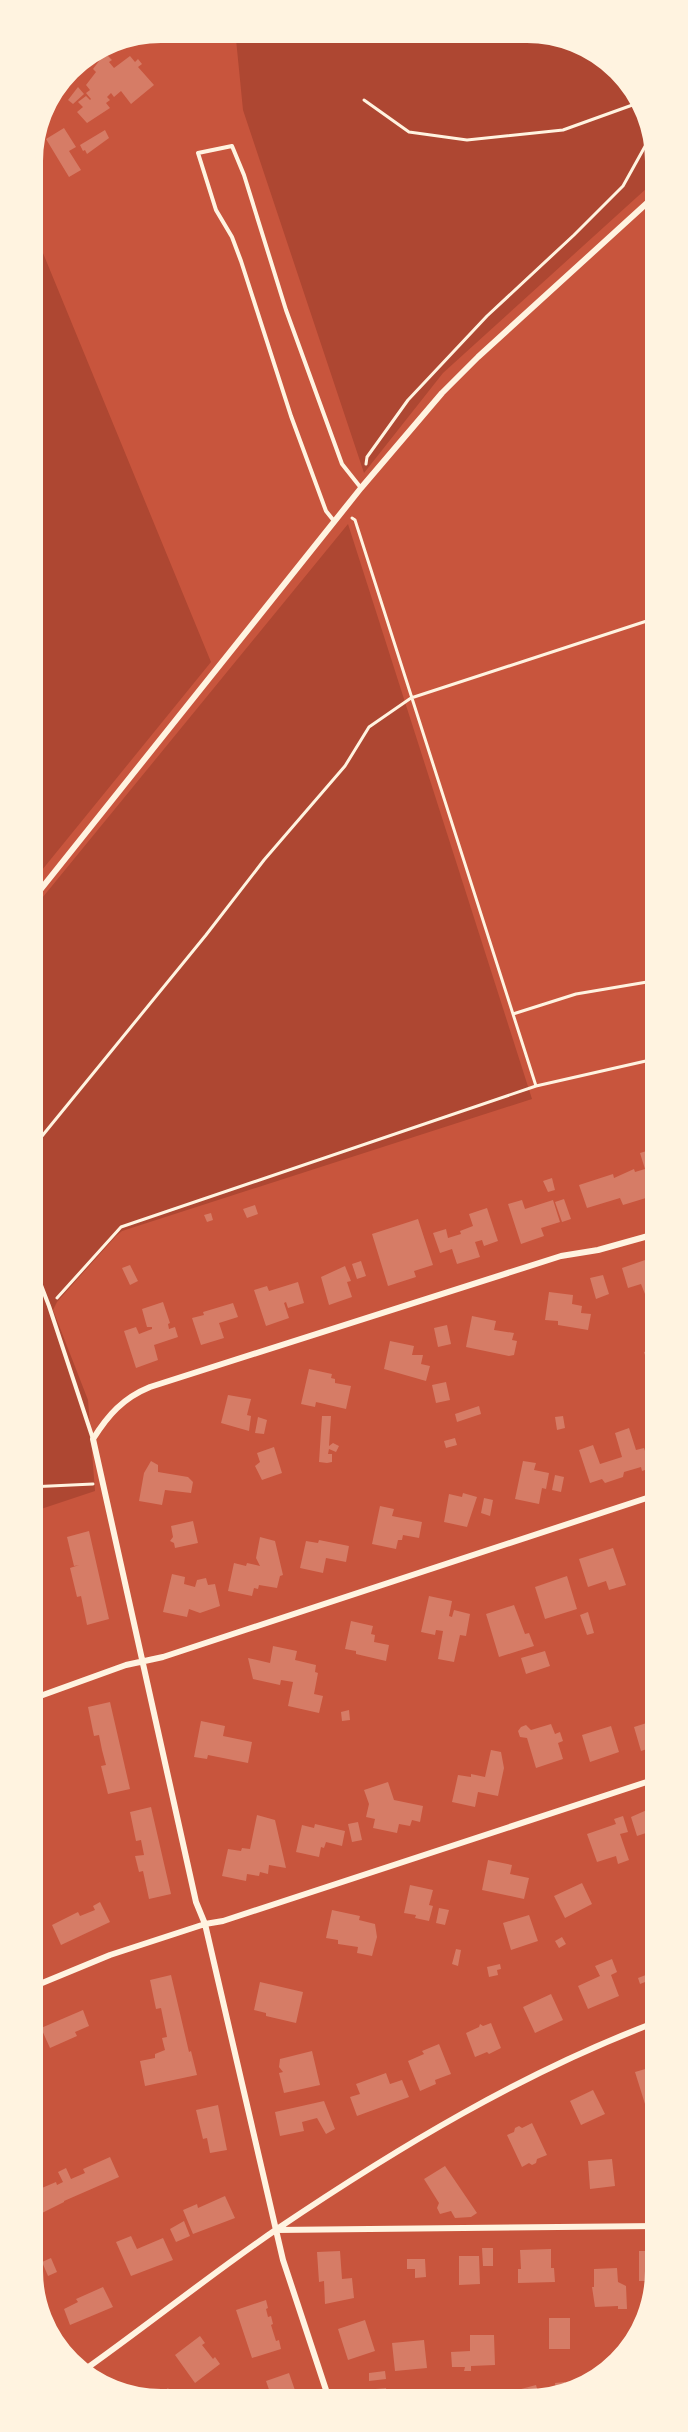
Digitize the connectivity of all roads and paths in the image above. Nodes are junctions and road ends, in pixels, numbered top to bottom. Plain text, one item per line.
1 (364, 100) dead end
2 (634, 104) edge
3 (648, 142) edge
4 (649, 201) edge
5 (361, 488) junction
6 (343, 510) junction
7 (334, 522) junction
8 (649, 619) edge
9 (411, 698) junction
10 (39, 891) edge
11 (649, 982) edge
12 (513, 1014) junction
13 (649, 1060) edge
14 (536, 1086) junction
15 (39, 1140) edge
16 (649, 1236) edge
17 (39, 1279) edge
18 (50, 1306) junction
19 (93, 1439) junction
20 (104, 1483) junction
21 (39, 1486) edge
22 (649, 1497) edge
23 (143, 1662) junction
24 (39, 1696) edge
25 (649, 1781) edge
26 (205, 1924) junction
27 (39, 1985) edge
28 (649, 2025) edge
29 (649, 2226) edge
30 (276, 2230) junction
31 (87, 2368) edge
32 (327, 2393) edge

1 - 2 path
3 - 5 path
4 - 5 street
5 - 6 street
5 - 7 lane
6 - 7 street
6 - 9 path
7 - 10 street
8 - 9 path
9 - 12 path
9 - 15 path
11 - 12 path
12 - 14 path
13 - 14 path
14 - 18 path
16 - 19 street
17 - 18 lane
18 - 19 lane
19 - 20 street
20 - 21 path
20 - 23 street
22 - 23 street
23 - 24 street
23 - 26 street
25 - 26 street
26 - 27 street
26 - 30 street
28 - 30 street
29 - 30 street
30 - 31 street
30 - 32 street

